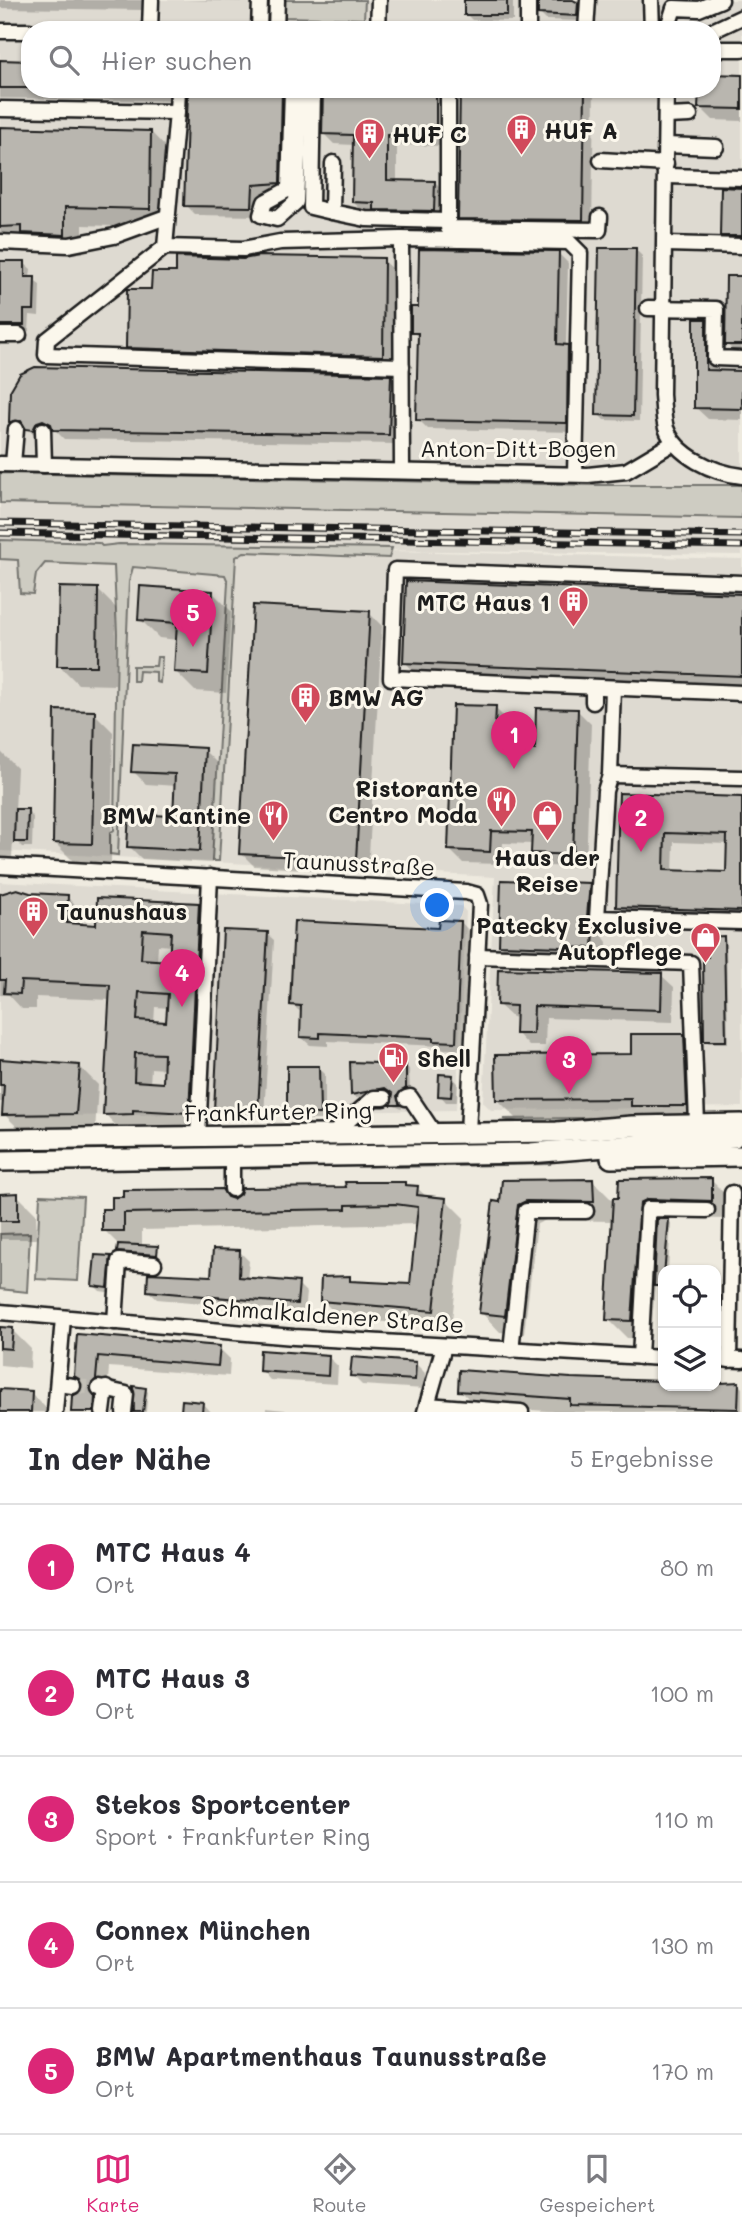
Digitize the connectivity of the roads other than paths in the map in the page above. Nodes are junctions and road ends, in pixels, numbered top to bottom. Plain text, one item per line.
1 (151, 0) edge
2 (260, 0) edge
3 (277, 0) edge
4 (379, 0) edge
5 (528, 0) edge
6 (588, 0) edge
7 (652, 0) edge
8 (721, 0) edge
9 (742, 17) edge
10 (150, 21) edge
11 (259, 21) edge
12 (276, 21) edge
13 (378, 21) edge
14 (528, 21) edge
15 (587, 21) edge
16 (652, 21) edge
17 (670, 21) edge
18 (721, 27) edge
19 (0, 31) edge
20 (21, 31) edge
21 (721, 49) edge
22 (742, 49) edge
23 (178, 98) edge
24 (292, 98) edge
25 (301, 98) edge
26 (313, 98) edge
27 (448, 98) edge
28 (666, 98) edge
29 (0, 109) edge
30 (177, 112) junction
31 (690, 115) dead end
32 (666, 116) junction
33 (666, 145) junction
34 (716, 147) dead end
35 (601, 160) dead end
36 (333, 163) dead end
37 (667, 170) junction
38 (742, 178) edge
39 (332, 212) junction
40 (166, 217) junction
41 (600, 217) dead end
42 (448, 221) junction
43 (401, 239) junction
44 (0, 242) edge
45 (666, 244) junction
46 (742, 246) edge
47 (165, 247) junction
48 (648, 308) dead end
49 (664, 308) junction
50 (0, 335) edge
51 (19, 335) dead end
52 (742, 359) edge
53 (402, 366) junction
54 (20, 429) dead end
55 (43, 430) dead end
56 (673, 443) junction
57 (12, 464) edge
58 (44, 465) junction
59 (402, 471) junction
60 (575, 474) junction
61 (742, 476) edge
62 (742, 583) edge
63 (613, 688) junction
64 (742, 693) edge
65 (610, 775) junction
66 (742, 778) edge
67 (0, 866) edge
68 (210, 877) junction
69 (742, 922) edge
70 (477, 956) junction
71 (384, 1098) dead end
72 (406, 1098) dead end
73 (696, 1124) junction
74 (468, 1132) junction
75 (557, 1132) junction
76 (434, 1133) junction
77 (739, 1133) edge
78 (332, 1135) junction
79 (198, 1137) junction
80 (0, 1139) edge
81 (530, 1153) junction
82 (742, 1156) edge
83 (232, 1157) junction
84 (0, 1161) edge
85 (232, 1189) dead end
86 (732, 1193) dead end
87 (707, 1210) dead end
88 (586, 1211) dead end
89 (154, 1264) dead end
90 (0, 1312) edge
91 (63, 1318) junction
92 (115, 1322) junction
93 (444, 1346) junction
94 (511, 1350) junction
95 (640, 1357) junction
96 (658, 1358) edge
97 (729, 1360) edge
98 (58, 1384) junction
99 (73, 1386) tunnel mouth
100 (426, 1408) edge
101 (55, 1412) edge
102 (103, 1412) edge
103 (124, 1412) edge
104 (521, 1412) edge

1 - 10 street
2 - 11 street
3 - 12 street
4 - 13 street
5 - 14 street
6 - 15 street
7 - 16 street
8 - 17 street
9 - 18 street
19 - 20 street
21 - 22 street
23 - 30 street
24 - 25 street
26 - 39 street
27 - 42 street
28 - 32 street
29 - 30 street
30 - 40 street
31 - 32 street
32 - 33 street
33 - 34 street
33 - 37 street
35 - 37 street
36 - 39 street
37 - 38 street
37 - 45 street
39 - 42 street
40 - 44 street
40 - 47 street
41 - 42 street
43 - 47 street
43 - 53 street
43 - 60 street
45 - 46 street
45 - 49 street
47 - 53 street
48 - 49 street
49 - 52 street
49 - 56 street
50 - 51 street
53 - 59 street
54 - 57 street
55 - 58 street
56 - 60 street, Anton-Ditt-Bogen
56 - 61 street
57 - 58 street, Anton-Ditt-Bogen
58 - 59 street, Anton-Ditt-Bogen
59 - 60 street, Anton-Ditt-Bogen
62 - 63 street
63 - 64 street
63 - 65 street
65 - 66 street
65 - 69 street
67 - 68 street, Taunusstraße
68 - 70 street, Taunusstraße
68 - 79 street
70 - 73 street
70 - 74 street, Taunusstraße
71 - 78 street
72 - 76 street
73 - 75 main road, Frankfurter Ring
73 - 77 main road, Frankfurter Ring
74 - 75 main road, Frankfurter Ring
74 - 76 main road, Frankfurter Ring
75 - 77 main road, Frankfurter Ring
76 - 78 main road, Frankfurter Ring
77 - 81 main road, Frankfurter Ring
78 - 79 main road, Frankfurter Ring
79 - 80 main road, Frankfurter Ring
81 - 82 main road, Frankfurter Ring
81 - 83 main road, Frankfurter Ring
83 - 84 main road, Frankfurter Ring
83 - 85 street
86 - 97 street
87 - 95 street
88 - 94 street
89 - 92 street
90 - 91 street, Schmalkaldener Straße
91 - 92 street, Schmalkaldener Straße
91 - 98 street
92 - 93 street, Schmalkaldener Straße
93 - 94 street, Schmalkaldener Straße
93 - 100 street
94 - 95 street, Schmalkaldener Straße
95 - 96 street, Schmalkaldener Straße
98 - 99 street
98 - 101 street
100 - 104 street
102 - 103 street

